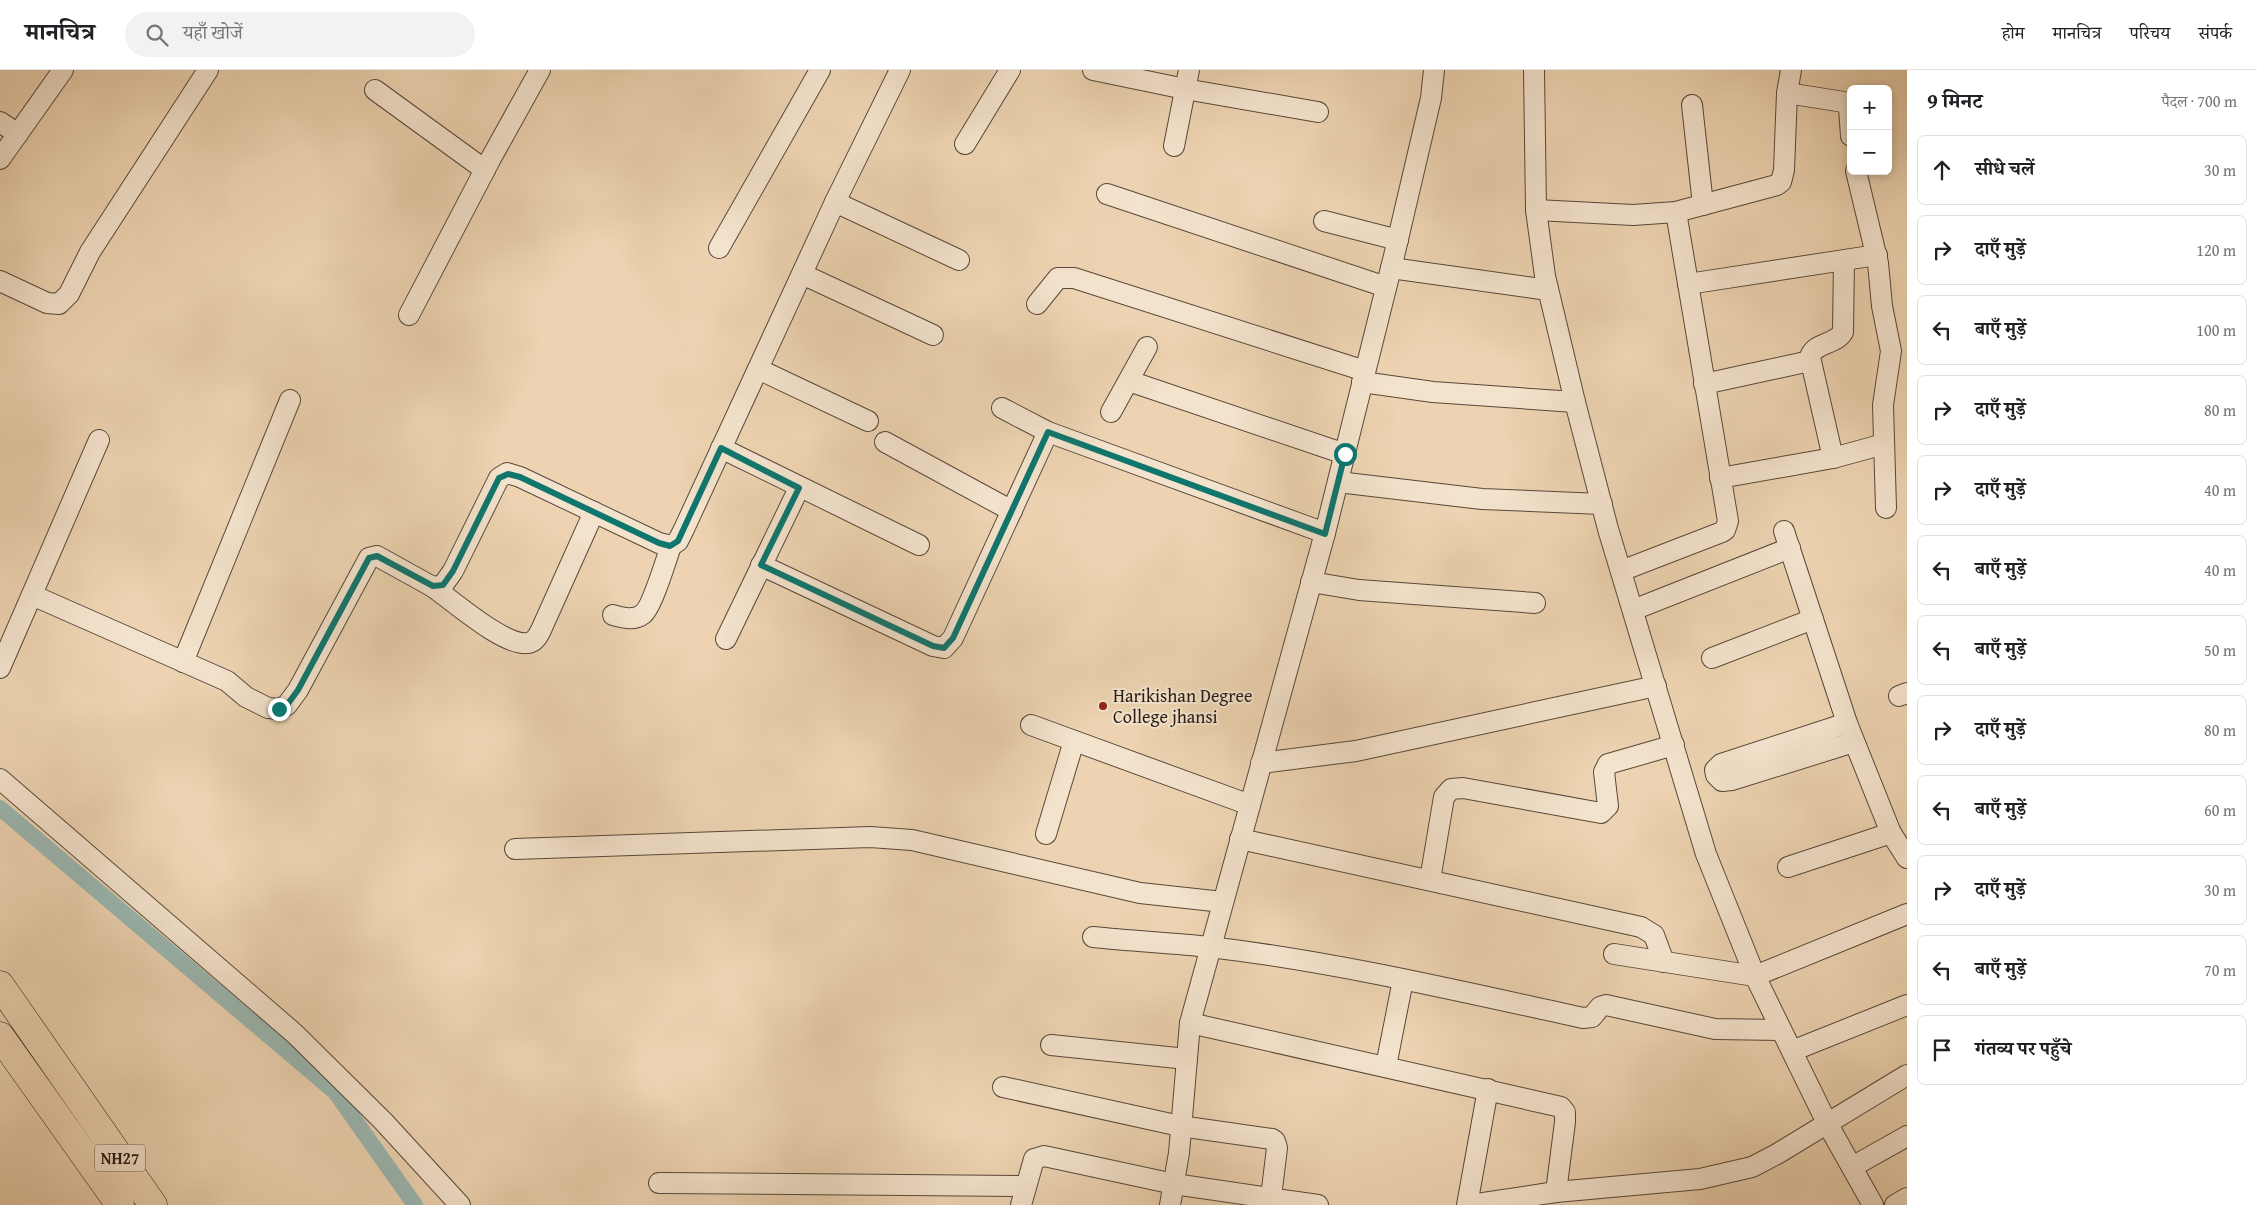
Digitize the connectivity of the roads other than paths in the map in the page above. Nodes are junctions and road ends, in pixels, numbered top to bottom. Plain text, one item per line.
1 (64, 70) edge
2 (208, 70) edge
3 (540, 70) edge
4 (820, 70) edge
5 (900, 70) edge
6 (1010, 70) edge
7 (1093, 70) edge
8 (1434, 70) edge
9 (1534, 70) edge
10 (1791, 70) edge
11 (1187, 80) edge
12 (375, 90) dead end
13 (1787, 92) junction
14 (1692, 105) dead end
15 (1318, 112) dead end
16 (0, 122) edge
17 (1851, 130) edge
18 (18, 134) junction
19 (965, 144) dead end
20 (1174, 146) dead end
21 (0, 159) edge
22 (485, 170) junction
23 (1857, 175) edge
24 (1107, 194) dead end
25 (835, 202) junction
26 (1703, 205) junction
27 (1536, 210) junction
28 (1676, 212) junction
29 (1324, 221) dead end
30 (1398, 240) junction
31 (719, 248) dead end
32 (1877, 255) junction
33 (959, 260) dead end
34 (1844, 261) junction
35 (802, 274) junction
36 (1389, 278) junction
37 (0, 281) edge
38 (1688, 284) junction
39 (1548, 290) junction
40 (1037, 304) dead end
41 (409, 315) dead end
42 (933, 335) dead end
43 (1146, 347) dead end
44 (1810, 361) junction
45 (758, 369) junction
46 (1364, 377) junction
47 (1129, 381) junction
48 (1704, 384) junction
49 (290, 400) dead end
50 (1575, 402) junction
51 (1002, 408) dead end
52 (1112, 412) dead end
53 (868, 421) dead end
54 (1048, 432) junction
55 (99, 440) dead end
56 (885, 442) dead end
57 (1884, 444) junction
58 (721, 448) junction
59 (1345, 454) junction
60 (1833, 458) junction
61 (1720, 478) junction
62 (1338, 482) junction
63 (799, 488) junction
64 (1602, 504) junction
65 (1886, 508) dead end
66 (1012, 511) junction
67 (594, 512) junction
68 (1325, 534) junction
69 (919, 545) dead end
70 (670, 546) junction
71 (761, 565) junction
72 (1621, 571) junction
73 (1311, 582) junction
74 (433, 586) junction
75 (32, 595) junction
76 (1535, 603) dead end
77 (1633, 610) junction
78 (613, 615) dead end
79 (1813, 619) junction
80 (726, 640) dead end
81 (1712, 658) dead end
82 (183, 662) junction
83 (0, 668) edge
84 (1656, 686) junction
85 (1032, 725) dead end
86 (1850, 733) junction
87 (1074, 741) junction
88 (1674, 745) junction
89 (1261, 763) junction
90 (0, 779) edge
91 (1250, 805) junction
92 (1891, 833) junction
93 (1046, 834) dead end
94 (1240, 839) junction
95 (515, 850) dead end
96 (1907, 858) edge
97 (1788, 867) dead end
98 (1430, 880) junction
99 (1223, 902) junction
100 (1907, 914) edge
101 (1093, 937) dead end
102 (1210, 947) junction
103 (1614, 954) dead end
104 (1664, 962) junction
105 (1755, 976) junction
106 (1403, 980) junction
107 (0, 985) edge
108 (1907, 1005) edge
109 (1190, 1023) junction
110 (1781, 1030) junction
111 (0, 1036) edge
112 (1051, 1045) dead end
113 (1792, 1051) junction
114 (1187, 1059) junction
115 (1386, 1066) junction
116 (1907, 1075) edge
117 (1003, 1087) dead end
118 (1488, 1089) junction
119 (1827, 1123) junction
120 (1180, 1126) junction
121 (1907, 1136) edge
122 (1852, 1167) junction
123 (659, 1183) dead end
124 (1174, 1184) junction
125 (1556, 1192) junction
126 (1024, 1196) edge
127 (1271, 1197) junction
128 (1907, 1198) edge
129 (120, 1205) edge
130 (154, 1205) edge
131 (460, 1205) edge
132 (1170, 1205) edge
133 (1318, 1205) edge
134 (1469, 1205) edge
135 (1873, 1205) edge
136 (1895, 1205) edge

1 - 18 street
2 - 37 street
3 - 22 street
4 - 31 street
5 - 25 street
6 - 19 street
7 - 11 street
8 - 30 street
9 - 27 street
10 - 13 street
11 - 15 street
11 - 20 street
12 - 22 street
13 - 17 street
13 - 26 street
14 - 26 street
16 - 18 street
18 - 21 street
22 - 41 street
23 - 32 street
24 - 36 street
25 - 33 street
25 - 35 street
26 - 28 street
27 - 28 street
27 - 39 street
28 - 38 street
29 - 30 street
30 - 36 street
32 - 34 street
32 - 57 street
34 - 38 street
34 - 44 street
35 - 42 street
35 - 45 street
36 - 39 street
36 - 46 street
38 - 48 street
39 - 50 street
40 - 46 street
43 - 47 street
44 - 48 street
44 - 60 street
45 - 53 street
45 - 58 street
46 - 50 street
46 - 59 street
47 - 52 street
47 - 59 street
48 - 61 street
49 - 82 street
50 - 64 street
51 - 54 street
54 - 66 street
54 - 68 street
55 - 75 street
56 - 66 street
57 - 60 street
57 - 65 street
58 - 63 street
58 - 70 street
59 - 62 street
60 - 61 street
61 - 72 street
62 - 64 street
62 - 68 street
63 - 69 street
63 - 71 street
64 - 72 street
66 - 71 street
67 - 70 street
67 - 74 street
67 - 74 street
68 - 73 street
70 - 78 street
71 - 80 street
72 - 77 street
73 - 76 street
73 - 89 street
74 - 82 street
75 - 82 street
75 - 83 street
77 - 79 street
77 - 84 street
79 - 81 street
79 - 86 street
84 - 88 street
84 - 89 street
85 - 87 street
86 - 86 street
86 - 92 street
87 - 91 street
87 - 93 street
88 - 98 street
88 - 105 street
89 - 91 street
90 - 131 street
91 - 94 street
92 - 96 street
92 - 97 street
94 - 98 street
94 - 99 street
95 - 99 street
98 - 104 street
99 - 102 street
100 - 105 street
101 - 102 street
102 - 106 street
102 - 109 street
103 - 104 street
104 - 105 street
105 - 110 street
106 - 110 street
106 - 115 street
107 - 130 highway, NH27
108 - 113 street
109 - 114 street
109 - 115 street
110 - 113 street
111 - 129 highway, NH27
112 - 114 street
113 - 119 street
114 - 120 street
115 - 118 street
116 - 119 street
117 - 120 street
118 - 125 street
118 - 134 street
119 - 122 street
119 - 125 street
120 - 124 street
120 - 127 street
121 - 122 street
122 - 135 street
123 - 126 street
124 - 126 street
124 - 127 street
124 - 132 street
125 - 134 street
127 - 133 street
128 - 136 street

